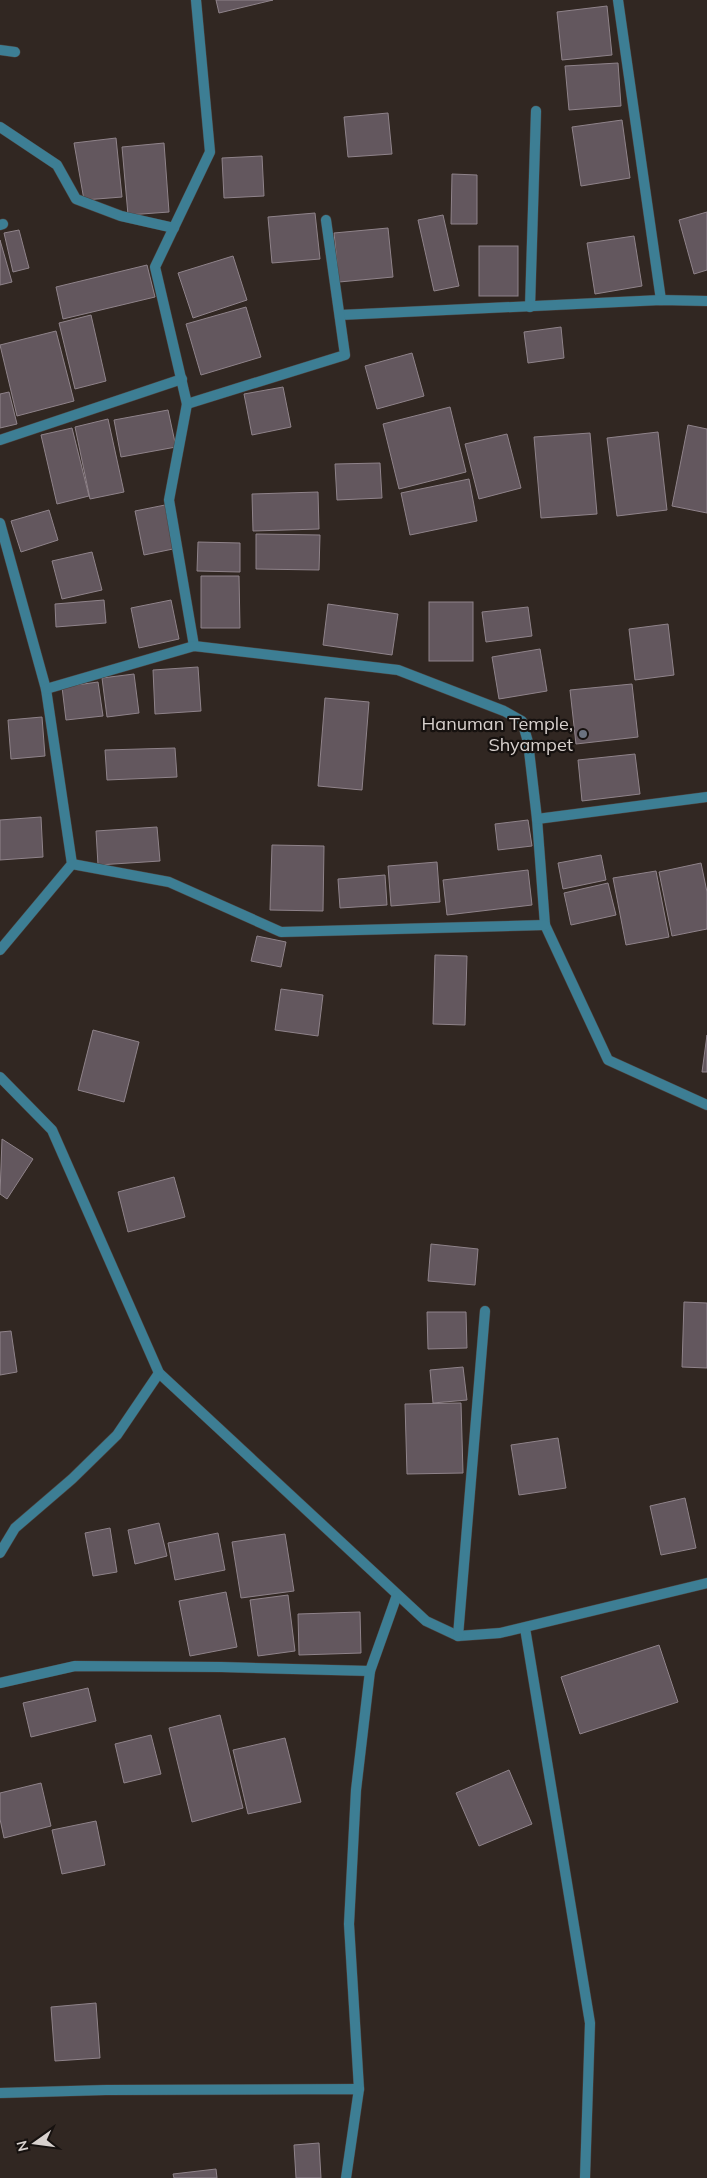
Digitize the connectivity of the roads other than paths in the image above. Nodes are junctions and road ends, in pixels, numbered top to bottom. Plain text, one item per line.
1 (196, 0) edge
2 (618, 0) edge
3 (0, 50) edge
4 (14, 52) dead end
5 (536, 111) dead end
6 (0, 127) edge
7 (326, 220) dead end
8 (174, 228) junction
9 (661, 300) junction
10 (707, 301) edge
11 (530, 306) junction
12 (340, 316) junction
13 (182, 379) junction
14 (187, 404) junction
15 (0, 440) edge
16 (0, 523) edge
17 (194, 646) junction
18 (46, 689) junction
19 (707, 797) edge
20 (537, 819) junction
21 (72, 864) junction
22 (545, 925) junction
23 (0, 950) edge
24 (0, 1077) edge
25 (707, 1105) edge
26 (485, 1311) dead end
27 (159, 1373) junction
28 (0, 1553) edge
29 (707, 1583) edge
30 (397, 1595) junction
31 (525, 1628) junction
32 (458, 1636) junction
33 (370, 1671) junction
34 (0, 1684) edge
35 (359, 2089) junction
36 (0, 2093) edge
37 (346, 2178) edge
38 (586, 2178) edge

1 - 8 street
2 - 9 street
3 - 4 street
5 - 11 street
6 - 8 street
7 - 12 street
8 - 13 street
9 - 10 street
9 - 11 street
11 - 12 street
12 - 14 street
13 - 14 street
13 - 15 street
14 - 17 street
16 - 18 street
17 - 18 street
17 - 20 street
18 - 21 street
19 - 20 street
20 - 22 street
21 - 22 street
21 - 23 street
22 - 25 street
24 - 27 street
26 - 32 street
27 - 28 street
27 - 30 street
29 - 31 street
30 - 32 street
30 - 33 street
31 - 32 street
31 - 38 street
33 - 34 street
33 - 35 street
35 - 36 street
35 - 37 street

